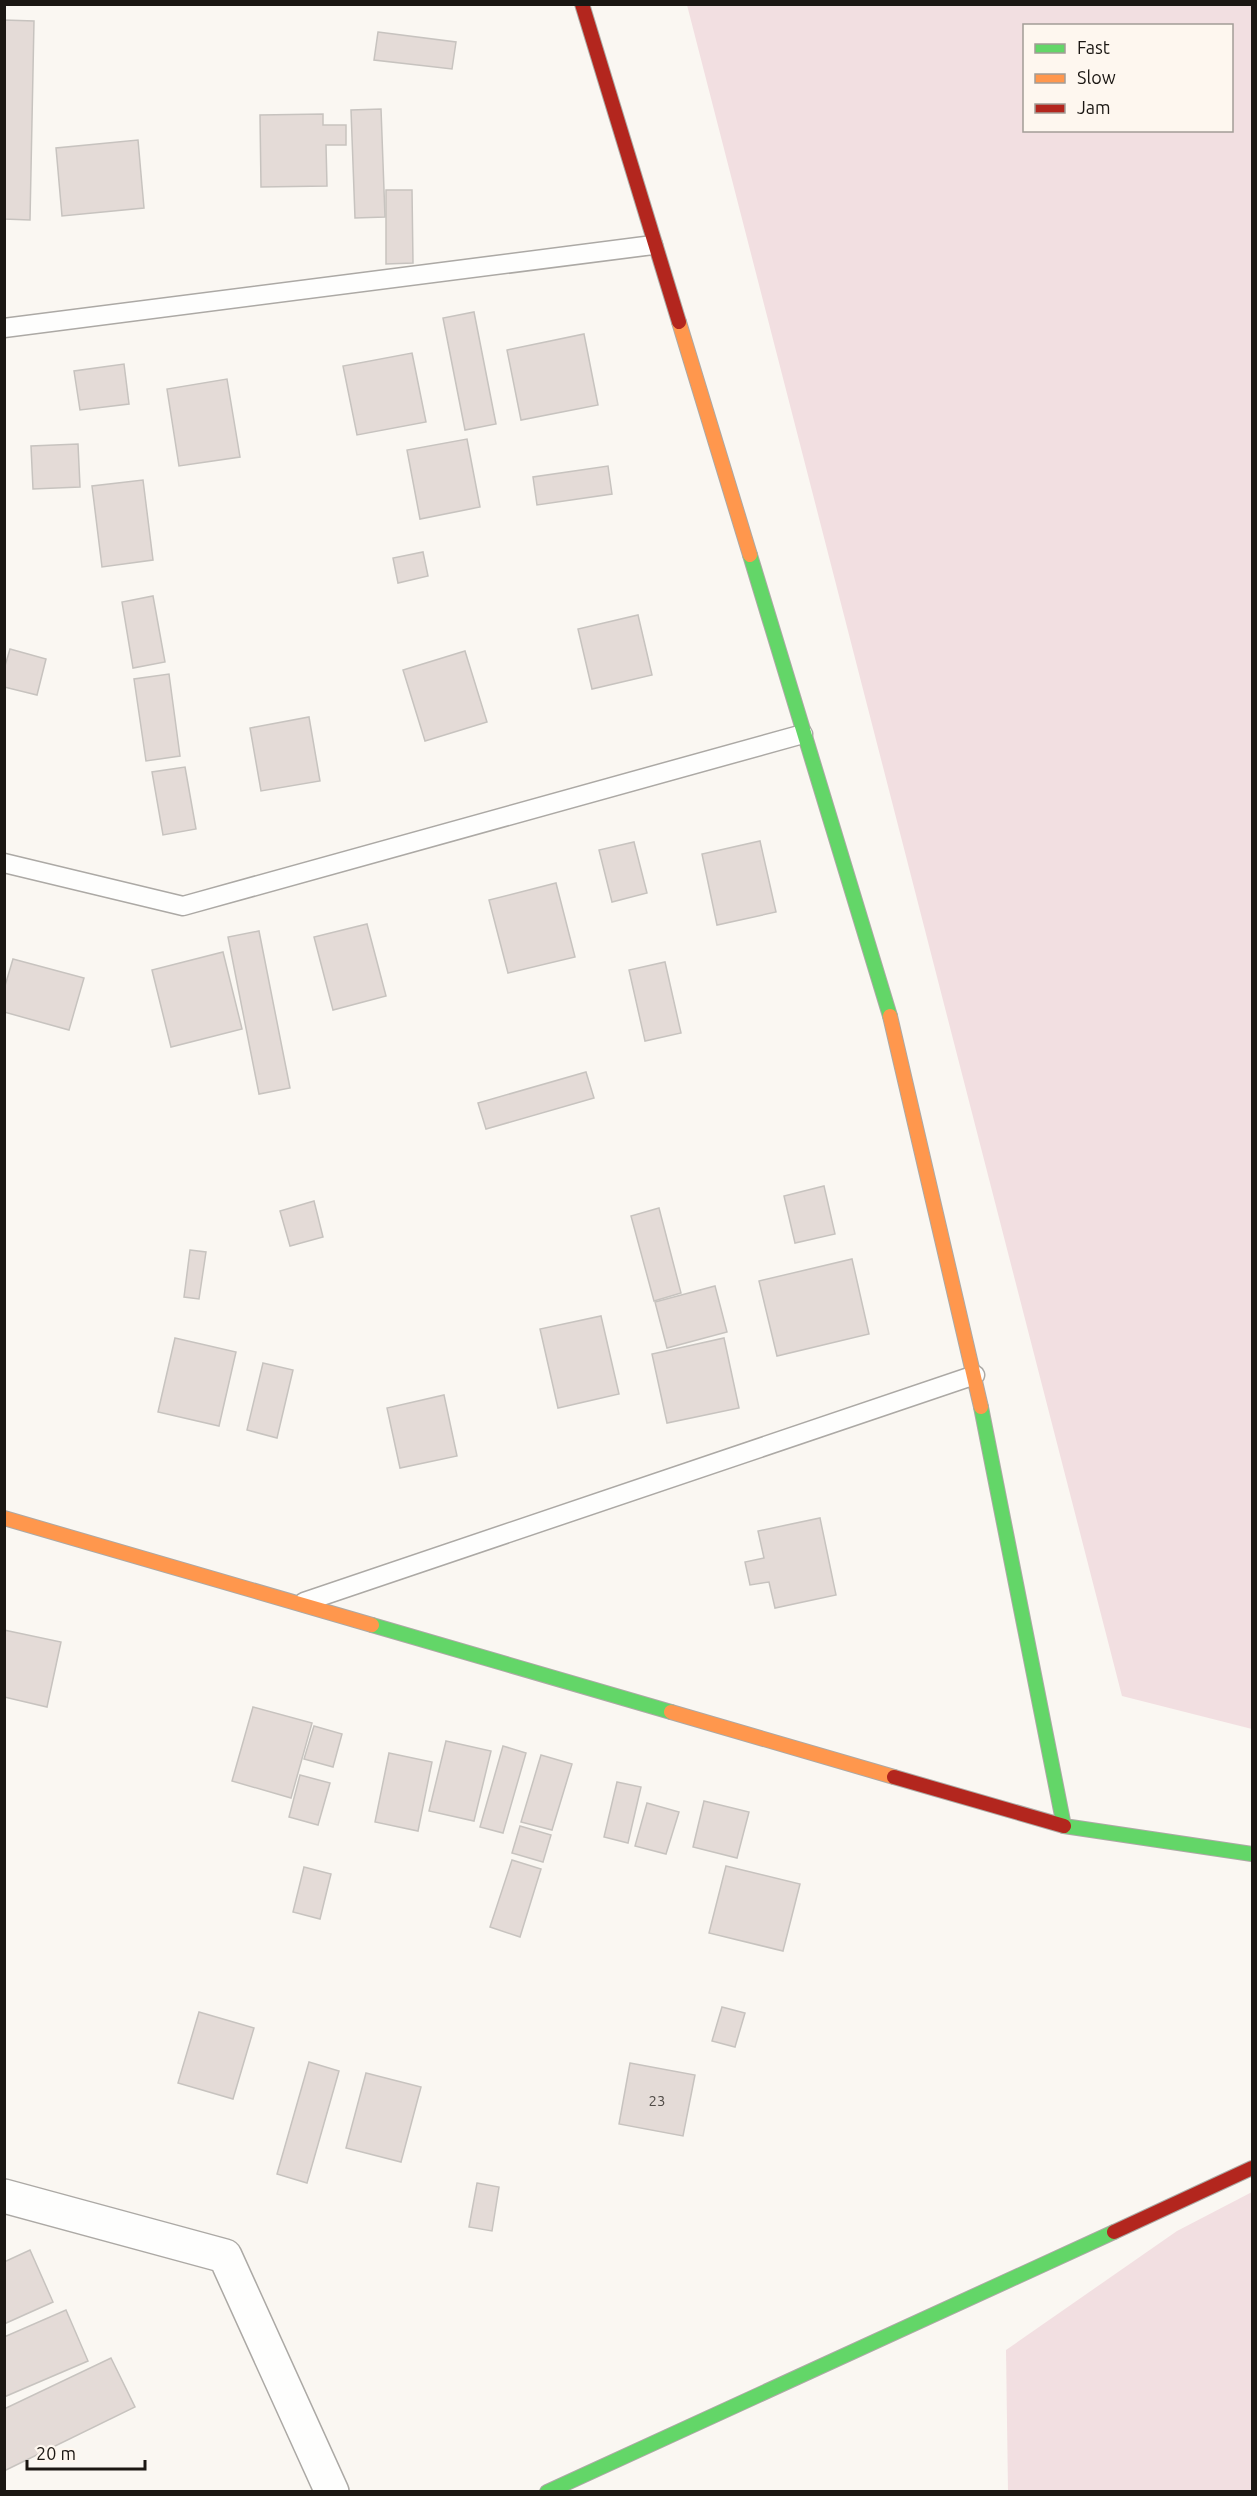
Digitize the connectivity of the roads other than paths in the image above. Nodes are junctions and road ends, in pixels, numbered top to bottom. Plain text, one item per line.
1 (582, 4) edge
2 (653, 245) junction
3 (4, 328) edge
4 (803, 734) junction
5 (4, 863) edge
6 (975, 1375) junction
7 (4, 1518) edge
8 (299, 1604) junction
9 (1064, 1826) junction
10 (1252, 1854) edge
11 (1252, 2168) edge
12 (4, 2196) edge
13 (332, 2492) edge
14 (547, 2492) edge

1 - 2 street
2 - 3 lane
2 - 4 street
4 - 5 lane
4 - 6 street
6 - 8 lane
6 - 9 street
7 - 8 street
8 - 9 street
9 - 10 street
11 - 14 street
12 - 13 street

